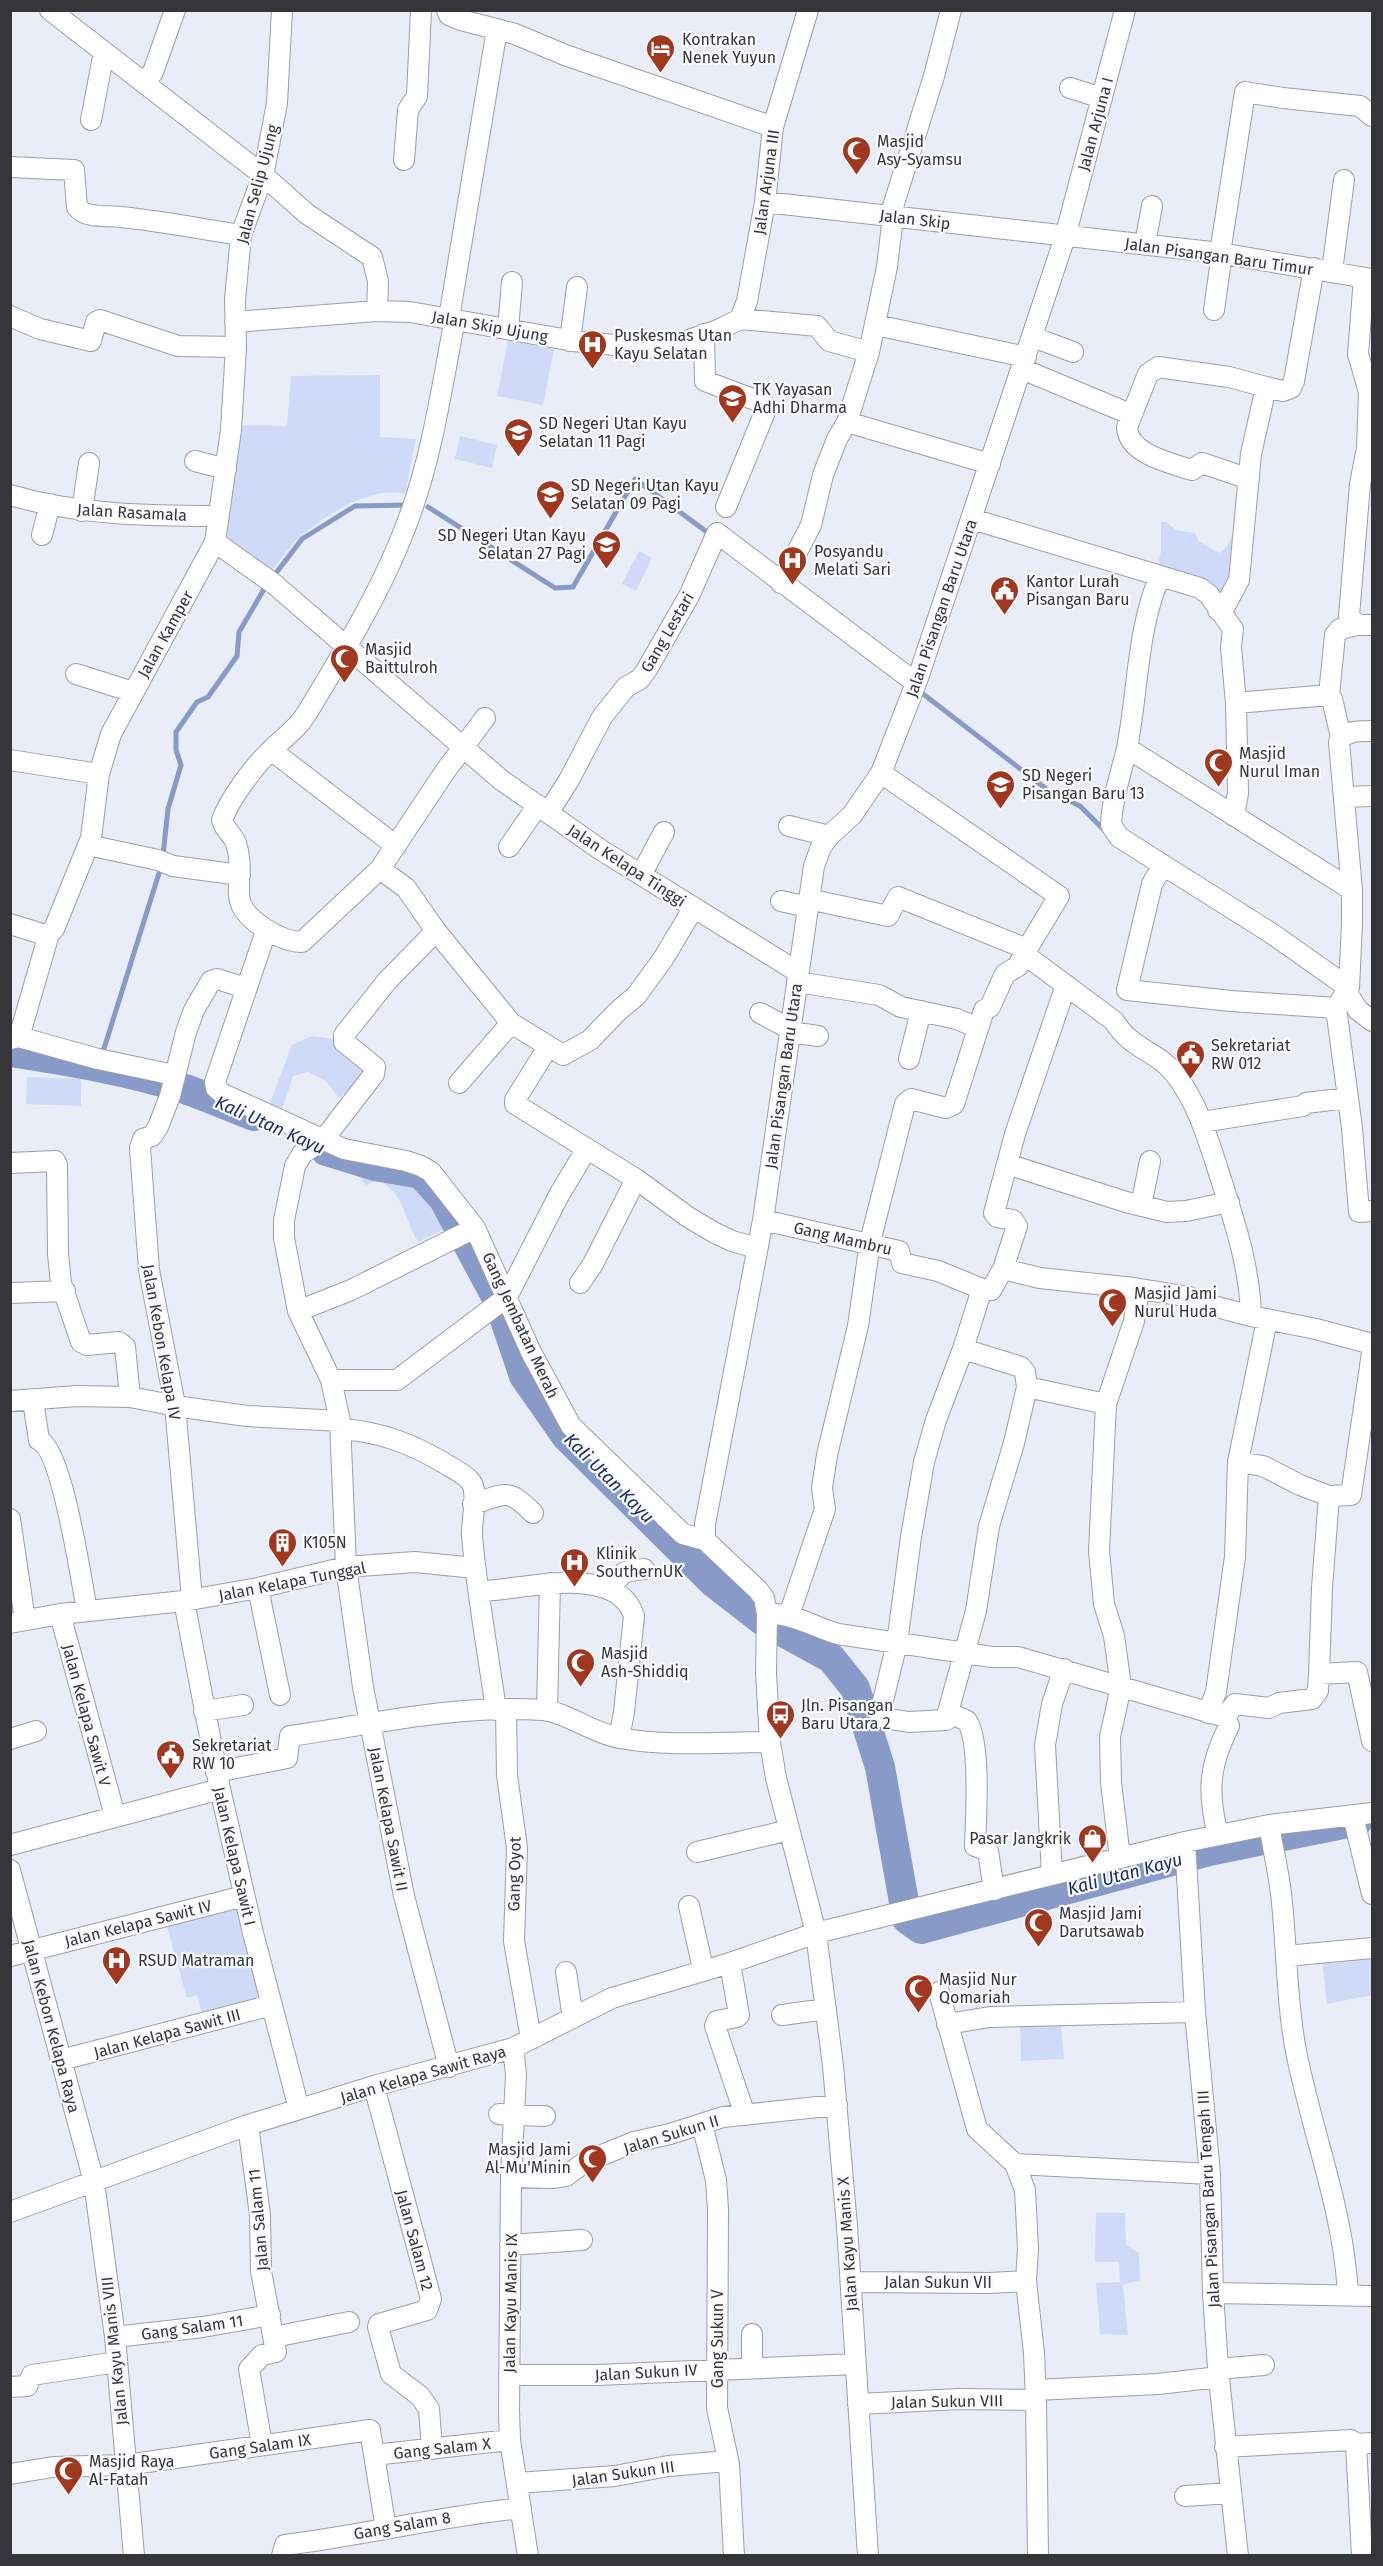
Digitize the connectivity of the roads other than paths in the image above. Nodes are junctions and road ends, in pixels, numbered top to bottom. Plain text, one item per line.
1 (50, 10) edge
2 (175, 10) edge
3 (282, 10) edge
4 (421, 10) edge
5 (447, 10) edge
6 (808, 10) edge
7 (951, 10) edge
8 (1125, 10) edge
9 (497, 29) junction
10 (104, 52) junction
11 (145, 83) junction
12 (1070, 88) dead end
13 (1102, 98) junction
14 (1372, 116) edge
15 (91, 120) dead end
16 (773, 127) junction
17 (404, 160) dead end
18 (10, 167) edge
19 (263, 175) junction
20 (1344, 180) dead end
21 (765, 202) junction
22 (1152, 206) dead end
23 (891, 216) junction
24 (241, 235) junction
25 (1065, 237) junction
26 (1145, 244) junction
27 (1221, 253) junction
28 (1323, 270) junction
29 (1368, 278) edge
30 (513, 282) dead end
31 (577, 287) dead end
32 (1214, 310) dead end
33 (377, 311) junction
34 (10, 316) edge
35 (452, 319) junction
36 (740, 319) junction
37 (235, 322) junction
38 (876, 325) junction
39 (508, 330) junction
40 (704, 334) junction
41 (1033, 337) junction
42 (570, 341) junction
43 (236, 347) junction
44 (869, 352) junction
45 (1073, 352) dead end
46 (1024, 363) junction
47 (1266, 387) junction
48 (1130, 414) junction
49 (847, 422) junction
50 (1370, 449) edge
51 (195, 461) dead end
52 (89, 463) dead end
53 (990, 464) junction
54 (226, 469) junction
55 (1249, 479) junction
56 (12, 502) edge
57 (50, 504) junction
58 (726, 507) dead end
59 (82, 511) junction
60 (219, 516) junction
61 (972, 519) junction
62 (42, 535) dead end
63 (215, 542) junction
64 (1160, 576) junction
65 (781, 582) junction
66 (1218, 610) junction
67 (1365, 625) edge
68 (346, 648) junction
69 (76, 674) dead end
70 (914, 689) junction
71 (133, 692) junction
72 (1329, 695) junction
73 (1236, 703) junction
74 (485, 718) dead end
75 (1372, 731) edge
76 (1341, 737) junction
77 (462, 748) junction
78 (1127, 748) junction
79 (271, 750) junction
80 (10, 760) edge
81 (881, 773) junction
82 (99, 774) junction
83 (1372, 796) edge
84 (1345, 797) junction
85 (543, 809) junction
86 (1234, 816) junction
87 (789, 826) dead end
88 (664, 832) dead end
89 (829, 836) junction
90 (88, 845) junction
91 (396, 846) junction
92 (509, 847) dead end
93 (380, 869) junction
94 (1159, 872) junction
95 (240, 875) junction
96 (641, 875) junction
97 (1352, 890) junction
98 (781, 901) dead end
99 (808, 903) junction
100 (693, 909) junction
101 (10, 924) edge
102 (436, 931) junction
103 (269, 932) junction
104 (49, 934) junction
105 (1025, 952) junction
106 (798, 977) junction
107 (1066, 985) junction
108 (246, 987) junction
109 (1130, 992) junction
110 (1343, 997) junction
111 (921, 1011) junction
112 (760, 1012) dead end
113 (1114, 1021) junction
114 (1372, 1021) edge
115 (511, 1023) junction
116 (978, 1028) junction
117 (790, 1030) junction
118 (818, 1036) dead end
119 (15, 1038) edge
120 (555, 1051) junction
121 (909, 1059) dead end
122 (172, 1083) junction
123 (459, 1083) dead end
124 (1347, 1098) junction
125 (1202, 1122) junction
126 (322, 1140) junction
127 (586, 1150) junction
128 (1150, 1161) dead end
129 (10, 1163) edge
130 (1007, 1164) junction
131 (636, 1179) junction
132 (1229, 1202) junction
133 (1142, 1206) junction
134 (1372, 1211) edge
135 (763, 1220) junction
136 (466, 1232) junction
137 (870, 1242) junction
138 (758, 1248) junction
139 (1003, 1269) junction
140 (580, 1283) dead end
141 (982, 1289) junction
142 (1139, 1289) junction
143 (65, 1291) junction
144 (10, 1293) edge
145 (501, 1302) junction
146 (298, 1311) junction
147 (1259, 1318) junction
148 (1372, 1344) edge
149 (963, 1349) junction
150 (1372, 1353) edge
151 (331, 1380) junction
152 (1027, 1387) junction
153 (130, 1396) junction
154 (10, 1401) edge
155 (33, 1401) junction
156 (1106, 1404) junction
157 (175, 1406) junction
158 (341, 1425) junction
159 (1238, 1462) junction
160 (1329, 1496) junction
161 (473, 1504) junction
162 (533, 1513) dead end
163 (10, 1519) edge
164 (705, 1540) junction
165 (346, 1567) junction
166 (475, 1568) junction
167 (644, 1569) dead end
168 (550, 1583) junction
169 (258, 1587) junction
170 (607, 1589) junction
171 (480, 1592) junction
172 (188, 1600) junction
173 (87, 1610) junction
174 (60, 1614) junction
175 (767, 1614) junction
176 (789, 1615) junction
177 (18, 1622) edge
178 (897, 1643) junction
179 (965, 1653) junction
180 (1064, 1669) junction
181 (1365, 1672) edge
182 (1319, 1674) junction
183 (1121, 1686) junction
184 (279, 1695) dead end
185 (243, 1705) dead end
186 (501, 1709) junction
187 (204, 1710) junction
188 (546, 1710) junction
189 (948, 1712) junction
190 (1217, 1715) junction
191 (371, 1724) junction
192 (36, 1731) dead end
193 (619, 1738) junction
194 (10, 1739) edge
195 (1372, 1741) edge
196 (770, 1742) junction
197 (218, 1781) junction
198 (115, 1816) junction
199 (1359, 1819) edge
200 (789, 1830) junction
201 (1270, 1833) junction
202 (1218, 1834) junction
203 (10, 1845) edge
204 (697, 1852) dead end
205 (1185, 1852) junction
206 (1120, 1858) junction
207 (10, 1870) edge
208 (1052, 1875) junction
209 (994, 1890) junction
210 (1372, 1894) edge
211 (244, 1896) junction
212 (689, 1906) dead end
213 (816, 1933) junction
214 (1372, 1948) edge
215 (32, 1950) junction
216 (10, 1956) edge
217 (1286, 1956) junction
218 (730, 1963) junction
219 (702, 1964) dead end
220 (566, 1972) dead end
221 (939, 1992) dead end
222 (272, 2005) junction
223 (826, 2009) junction
224 (1195, 2012) junction
225 (782, 2015) dead end
226 (573, 2018) junction
227 (947, 2024) junction
228 (531, 2039) junction
229 (513, 2048) junction
230 (61, 2060) junction
231 (449, 2067) junction
232 (377, 2096) junction
233 (837, 2105) junction
234 (299, 2109) junction
235 (506, 2115) junction
236 (745, 2115) junction
237 (545, 2116) dead end
238 (702, 2124) junction
239 (248, 2125) junction
240 (1015, 2164) junction
241 (1210, 2175) junction
242 (512, 2177) junction
243 (94, 2182) junction
244 (10, 2212) edge
245 (582, 2240) dead end
246 (510, 2245) junction
247 (1026, 2281) junction
248 (850, 2282) junction
249 (1213, 2293) junction
250 (1348, 2295) junction
251 (1372, 2296) edge
252 (270, 2315) junction
253 (350, 2322) dead end
254 (752, 2334) dead end
255 (115, 2337) junction
256 (274, 2337) junction
257 (117, 2362) junction
258 (856, 2364) junction
259 (1264, 2365) dead end
260 (752, 2367) junction
261 (718, 2368) junction
262 (1219, 2373) junction
263 (509, 2375) junction
264 (10, 2388) edge
265 (1036, 2395) junction
266 (858, 2404) junction
267 (510, 2440) junction
268 (1364, 2444) edge
269 (262, 2445) junction
270 (1225, 2447) junction
271 (432, 2449) junction
272 (374, 2454) junction
273 (728, 2461) junction
274 (126, 2465) junction
275 (10, 2475) edge
276 (518, 2483) junction
277 (1231, 2493) junction
278 (1185, 2496) dead end
279 (521, 2508) junction
280 (386, 2529) junction
281 (283, 2551) edge
282 (134, 2556) edge
283 (528, 2556) edge
284 (734, 2556) edge
285 (868, 2556) edge
286 (1038, 2556) edge
287 (1238, 2556) edge
288 (1362, 2556) edge

1 - 10 street
2 - 11 street
3 - 19 street, Jalan Selip Ujung
4 - 17 street
5 - 9 street
6 - 16 street, Jalan Arjuna III
7 - 23 street
8 - 13 street, Jalan Arjuna I
9 - 16 street
9 - 35 street
10 - 11 street
10 - 15 street
11 - 19 street
12 - 13 street
13 - 25 street, Jalan Arjuna I
14 - 27 street
16 - 21 street, Jalan Arjuna III
18 - 24 street
19 - 24 street, Jalan Selip Ujung
19 - 33 street
20 - 28 street
21 - 23 street, Jalan Skip
21 - 36 street, Jalan Arjuna III
22 - 26 street
23 - 25 street, Jalan Skip
23 - 38 street
24 - 37 street, Jalan Selip Ujung
25 - 26 street, Jalan Pisangan Baru Timur
25 - 41 street, Jalan Pisangan Baru Utara
26 - 27 street, Jalan Pisangan Baru Timur
27 - 28 street, Jalan Pisangan Baru Timur
27 - 32 street
28 - 29 street, Jalan Pisangan Baru Timur
28 - 47 street
29 - 50 street
30 - 39 street
31 - 42 street
33 - 35 street, Jalan Skip Ujung
33 - 37 street, Jalan Skip Ujung
34 - 43 street
35 - 39 street, Jalan Skip Ujung
35 - 68 street
36 - 40 street, Jalan Skip Ujung
36 - 44 street
37 - 43 street, Jalan Kamper
38 - 44 street
38 - 46 street
39 - 42 street, Jalan Skip Ujung
40 - 42 street, Jalan Skip Ujung
40 - 58 street
41 - 45 street
41 - 46 street, Jalan Pisangan Baru Utara
43 - 54 street, Jalan Kamper
44 - 49 street
46 - 48 street
46 - 53 street, Jalan Pisangan Baru Utara
47 - 48 street
47 - 55 street
48 - 55 street
49 - 53 street
49 - 65 street
50 - 67 street
51 - 54 street
52 - 59 street
53 - 61 street, Jalan Pisangan Baru Utara
54 - 60 street, Jalan Kamper
55 - 66 street
56 - 57 street, Jalan Rasamala
57 - 59 street, Jalan Rasamala
57 - 62 street
59 - 60 street, Jalan Rasamala
60 - 63 street, Jalan Kamper
61 - 64 street
61 - 70 street, Jalan Pisangan Baru Utara
63 - 68 street, Jalan Kelapa Tinggi
63 - 71 street, Jalan Kamper
64 - 66 street
64 - 78 street
65 - 70 street
65 - 85 street, Gang Lestari
66 - 73 street
67 - 72 street
68 - 77 street, Jalan Kelapa Tinggi
68 - 79 street
69 - 71 street
70 - 81 street, Jalan Pisangan Baru Utara
71 - 82 street, Jalan Kamper
72 - 73 street
72 - 76 street
73 - 86 street
74 - 77 street
75 - 76 street
76 - 84 street
77 - 85 street, Jalan Kelapa Tinggi
77 - 91 street
78 - 86 street
78 - 94 street
79 - 91 street
79 - 95 street
80 - 82 street
81 - 89 street, Jalan Pisangan Baru Utara
81 - 105 street
82 - 90 street, Jalan Kamper
83 - 84 street
84 - 97 street
85 - 92 street, Gang Lestari
85 - 96 street, Jalan Kelapa Tinggi
86 - 97 street
87 - 89 street
88 - 96 street
89 - 99 street, Jalan Pisangan Baru Utara
90 - 95 street
90 - 104 street, Jalan Kamper
91 - 93 street
93 - 102 street
93 - 103 street
94 - 109 street
94 - 110 street
95 - 103 street
96 - 100 street, Jalan Kelapa Tinggi
97 - 110 street
98 - 99 street
99 - 105 street
99 - 106 street, Jalan Pisangan Baru Utara
100 - 106 street, Jalan Kelapa Tinggi
100 - 120 street
101 - 104 street
102 - 115 street
102 - 126 street
103 - 108 street
104 - 119 street, Jalan Kamper
105 - 107 street
105 - 116 street
106 - 111 street
106 - 117 street, Jalan Pisangan Baru Utara
107 - 113 street
107 - 130 street
108 - 122 street, Jalan Kebon Kelapa IV
108 - 126 street, Gang Jembatan Merah
109 - 110 street
109 - 113 street
110 - 114 street
110 - 124 street
111 - 116 street
111 - 121 street
112 - 117 street
113 - 125 street
115 - 120 street
115 - 123 street
116 - 137 street
117 - 118 street
117 - 135 street, Jalan Pisangan Baru Utara
119 - 122 street
120 - 127 street
122 - 157 street, Jalan Kebon Kelapa IV
124 - 125 street
124 - 134 street
125 - 132 street
126 - 136 street, Gang Jembatan Merah
126 - 146 street, Jalan Kelapa Sawit II
127 - 131 street
127 - 145 street
128 - 133 street
129 - 143 street
130 - 133 street
130 - 139 street
131 - 138 street
131 - 140 street
132 - 133 street
132 - 147 street
135 - 137 street, Gang Mambru
135 - 138 street, Jalan Pisangan Baru Utara
136 - 145 street, Gang Jembatan Merah
136 - 146 street
137 - 141 street, Gang Mambru
137 - 176 street
138 - 164 street, Jalan Pisangan Baru Utara
139 - 141 street
139 - 142 street
141 - 149 street
142 - 147 street
142 - 156 street
143 - 144 street
143 - 153 street
145 - 151 street
145 - 164 street, Gang Jembatan Merah
146 - 151 street, Jalan Kelapa Sawit II
147 - 148 street
147 - 159 street
149 - 152 street
149 - 178 street
150 - 160 street
151 - 158 street, Jalan Kelapa Sawit II
152 - 156 street
152 - 179 street
153 - 155 street
153 - 157 street
154 - 155 street
155 - 173 street
156 - 183 street
157 - 158 street
157 - 172 street, Jalan Kebon Kelapa IV
158 - 161 street
158 - 165 street, Jalan Kelapa Sawit II
159 - 160 street
159 - 190 street
160 - 182 street
161 - 162 street
161 - 166 street
163 - 177 street
164 - 175 street
165 - 166 street, Jalan Kelapa Tunggal
165 - 169 street, Jalan Kelapa Tunggal
165 - 191 street, Jalan Kelapa Sawit II
166 - 171 street
167 - 170 street
168 - 170 street
168 - 171 street
168 - 188 street
169 - 172 street, Jalan Kelapa Tunggal
169 - 184 street
170 - 193 street
171 - 186 street, Gang Oyot
172 - 173 street, Jalan Kelapa Tunggal
172 - 187 street, Jalan Kelapa Sawit I
173 - 174 street, Jalan Kelapa Tunggal
174 - 177 street, Jalan Kelapa Tunggal
174 - 198 street, Jalan Kelapa Sawit V
175 - 176 street
175 - 196 street
176 - 178 street
178 - 179 street
178 - 189 street
179 - 180 street
179 - 189 street
180 - 183 street
180 - 208 street
181 - 182 street
181 - 195 street
182 - 190 street
183 - 190 street
183 - 206 street
185 - 187 street
186 - 188 street
186 - 191 street
186 - 228 street, Gang Oyot
187 - 197 street, Jalan Kelapa Sawit I
188 - 193 street
189 - 209 street
190 - 202 street
191 - 197 street
191 - 231 street, Jalan Kelapa Sawit II
192 - 194 street
193 - 196 street
196 - 200 street
197 - 198 street
197 - 211 street, Jalan Kelapa Sawit I
198 - 203 street
199 - 201 street, Jalan Kelapa Sawit Raya
199 - 210 street
200 - 204 street
200 - 213 street
201 - 202 street, Jalan Kelapa Sawit Raya
201 - 217 street
202 - 205 street, Jalan Kelapa Sawit Raya
205 - 206 street, Jalan Kelapa Sawit Raya
205 - 224 street, Jalan Pisangan Baru Tengah III
206 - 208 street, Jalan Kelapa Sawit Raya
207 - 215 street, Jalan Kebon Kelapa Raya
208 - 209 street, Jalan Kelapa Sawit Raya
209 - 213 street, Jalan Kelapa Sawit Raya
211 - 215 street, Jalan Kelapa Sawit IV
211 - 222 street, Jalan Kelapa Sawit I
212 - 219 street
213 - 218 street, Jalan Kelapa Sawit Raya
213 - 223 street, Jalan Kayu Manis X
214 - 217 street
215 - 216 street, Jalan Kelapa Sawit IV
215 - 230 street, Jalan Kebon Kelapa Raya
217 - 250 street
218 - 226 street, Jalan Kelapa Sawit Raya
218 - 236 street
220 - 226 street
221 - 227 street
222 - 230 street, Jalan Kelapa Sawit III
222 - 234 street, Jalan Kelapa Sawit I
223 - 225 street
223 - 233 street, Jalan Kayu Manis X
224 - 227 street
224 - 241 street, Jalan Pisangan Baru Tengah III
226 - 228 street, Jalan Kelapa Sawit Raya
227 - 240 street
228 - 229 street, Jalan Kelapa Sawit Raya
229 - 231 street, Jalan Kelapa Sawit Raya
229 - 235 street, Jalan Kayu Manis IX
230 - 243 street, Jalan Kebon Kelapa Raya
231 - 232 street, Jalan Kelapa Sawit Raya
232 - 234 street, Jalan Kelapa Sawit Raya
232 - 271 street, Jalan Salam 12
233 - 236 street, Jalan Sukun II
233 - 248 street, Jalan Kayu Manis X
234 - 239 street, Jalan Kelapa Sawit Raya
235 - 237 street
235 - 242 street, Jalan Kayu Manis IX
236 - 238 street, Jalan Sukun II
238 - 242 street, Jalan Sukun II
238 - 261 street, Gang Sukun V
239 - 243 street, Jalan Kelapa Sawit Raya
239 - 252 street, Jalan Salam 11
240 - 241 street
240 - 247 street
241 - 249 street, Jalan Pisangan Baru Tengah III
242 - 246 street, Jalan Kayu Manis IX
243 - 244 street, Jalan Kelapa Sawit Raya
243 - 255 street, Jalan Kayu Manis VIII
245 - 246 street
246 - 263 street, Jalan Kayu Manis IX
247 - 248 street, Jalan Sukun VII
247 - 265 street
248 - 258 street, Jalan Kayu Manis X
249 - 250 street
249 - 262 street, Jalan Pisangan Baru Tengah III
250 - 251 street
252 - 255 street, Gang Salam 11
252 - 256 street, Jalan Salam 11
253 - 256 street
254 - 260 street
255 - 257 street, Jalan Kayu Manis VIII
256 - 269 street
257 - 264 street
257 - 274 street, Jalan Kayu Manis VIII
258 - 260 street, Jalan Sukun IV
258 - 266 street, Jalan Kayu Manis X
259 - 262 street, Jalan Sukun VIII
260 - 261 street, Jalan Sukun IV
261 - 263 street, Jalan Sukun IV
261 - 273 street, Gang Sukun V
262 - 265 street, Jalan Sukun VIII
262 - 270 street, Jalan Pisangan Baru Tengah III
263 - 267 street, Jalan Kayu Manis IX
265 - 266 street, Jalan Sukun VIII
265 - 286 street
266 - 285 street, Jalan Kayu Manis X
267 - 271 street, Gang Salam X
267 - 276 street, Jalan Kayu Manis IX
268 - 270 street
268 - 288 street
269 - 272 street, Gang Salam IX
269 - 274 street, Gang Salam IX
270 - 277 street, Jalan Pisangan Baru Tengah III
271 - 272 street, Gang Salam X
272 - 280 street
273 - 276 street, Jalan Sukun III
273 - 284 street, Gang Sukun V
274 - 275 street, Gang Salam IX
274 - 282 street, Jalan Kayu Manis VIII
276 - 279 street, Jalan Kayu Manis IX
277 - 278 street
277 - 287 street, Jalan Pisangan Baru Tengah III
279 - 280 street, Gang Salam 8
279 - 283 street, Jalan Kayu Manis IX
280 - 281 street, Gang Salam 8

